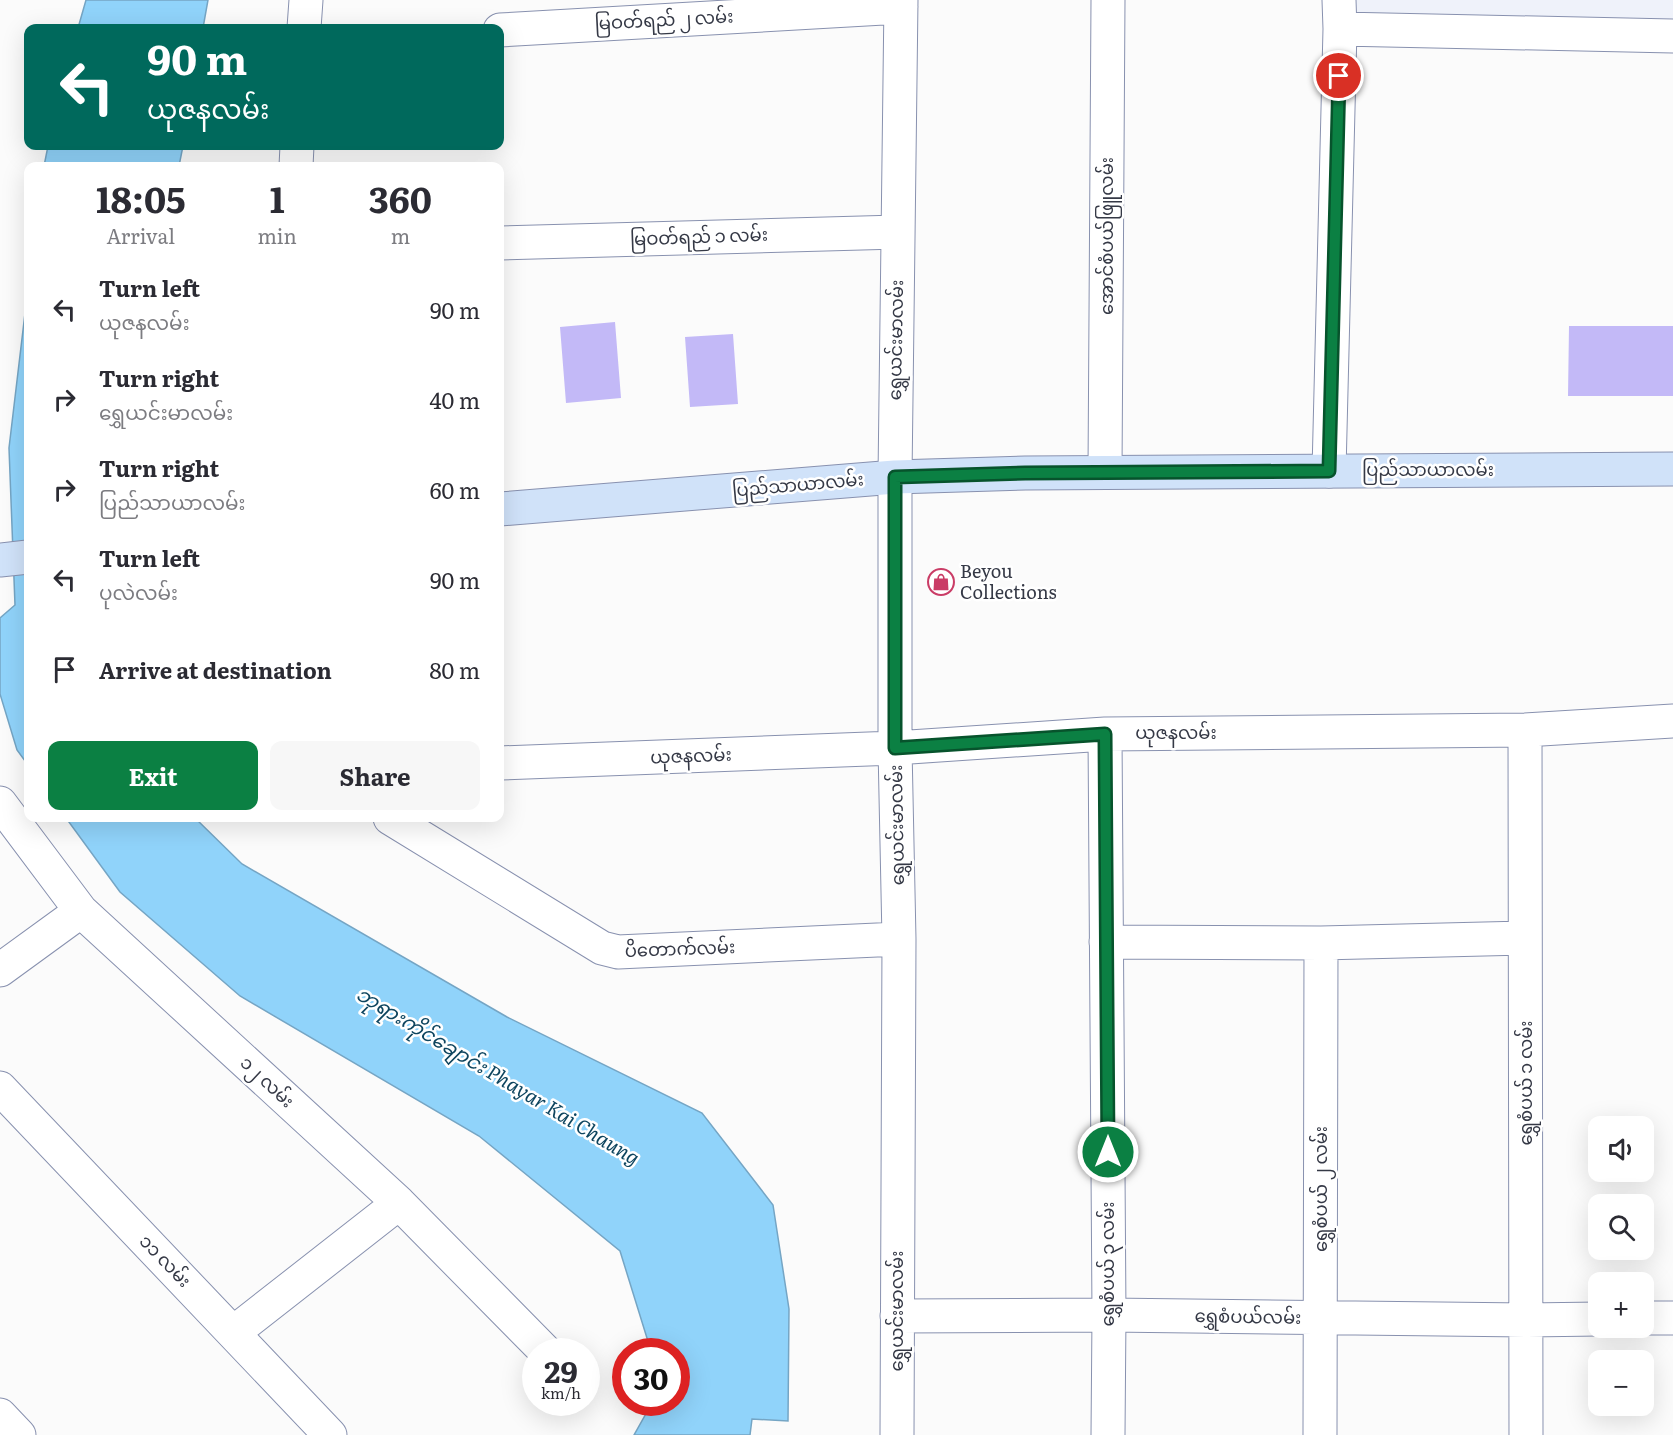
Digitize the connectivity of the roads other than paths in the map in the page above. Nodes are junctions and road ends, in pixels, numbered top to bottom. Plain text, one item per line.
1 (306, 0) edge
2 (1108, 0) edge
3 (901, 4) edge
4 (1339, 15) edge
5 (304, 24) edge
6 (504, 30) edge
7 (1673, 36) edge
8 (898, 232) junction
9 (504, 243) edge
10 (1673, 469) edge
11 (1329, 471) junction
12 (1106, 472) junction
13 (895, 477) junction
14 (504, 509) edge
15 (24, 557) edge
16 (0, 560) edge
17 (1673, 721) edge
18 (1525, 730) junction
19 (1105, 734) junction
20 (895, 748) junction
21 (504, 763) edge
22 (0, 802) edge
23 (397, 822) edge
24 (81, 911) junction
25 (1526, 938) junction
26 (899, 939) junction
27 (1106, 942) junction
28 (1321, 943) junction
29 (0, 970) edge
30 (0, 1088) edge
31 (399, 1203) junction
32 (897, 1316) junction
33 (1109, 1316) junction
34 (1321, 1318) junction
35 (1654, 1318) edge
36 (1673, 1318) edge
37 (1588, 1319) edge
38 (1527, 1320) junction
39 (233, 1333) junction
40 (532, 1338) edge
41 (0, 1415) edge
42 (19, 1435) edge
43 (330, 1435) edge
44 (897, 1435) edge
45 (1108, 1435) edge
46 (1320, 1435) edge
47 (1526, 1435) edge

1 - 5 street
2 - 12 street, အောင်စံပယ်ဖြူလမ်း
3 - 6 street, မြဝတ်ရည် ၂ လမ်း
3 - 8 street, ရွှေယင်းမာလမ်း
4 - 7 street
4 - 11 street
8 - 9 street, မြဝတ်ရည် ၁ လမ်း
8 - 13 street, ရွှေယင်းမာလမ်း
10 - 11 main road, ပြည်သာယာလမ်း
11 - 12 main road, ပြည်သာယာလမ်း
12 - 13 main road, ပြည်သာယာလမ်း
13 - 14 main road, ပြည်သာယာလမ်း
13 - 20 street, ရွှေယင်းမာလမ်း
15 - 16 main road
17 - 18 street, ယုဇနလမ်း
18 - 19 street, ယုဇနလမ်း
18 - 25 street, ရွှေစံပယ် ၁ လမ်း
19 - 20 street, ယုဇနလမ်း
19 - 27 street, ရွှေစံပယ် ၃ လမ်း
20 - 21 street, ယုဇနလမ်း
20 - 26 street, ရွှေယင်းမာလမ်း
22 - 24 street, ၁၂ လမ်း
23 - 26 street, ပိတောက်လမ်း
24 - 29 street
24 - 31 street, ၁၂ လမ်း
25 - 28 street
25 - 38 street, ရွှေစံပယ် ၁ လမ်း
26 - 32 street, ရွှေယင်းမာလမ်း
27 - 28 street
27 - 33 street, ရွှေစံပယ် ၃ လမ်း
28 - 34 street, ရွှေစံပယ် ၂ လမ်း
30 - 39 street, ၁၁ လမ်း
31 - 39 street
31 - 40 street, ၁၂ လမ်း
32 - 33 street, ရွှေစံပယ်လမ်း
32 - 44 street, ရွှေယင်းမာလမ်း
33 - 34 street, ရွှေစံပယ်လမ်း
33 - 45 street, ရွှေစံပယ် ၃ လမ်း
34 - 38 street, ရွှေစံပယ်လမ်း
34 - 46 street, ရွှေစံပယ် ၂ လမ်း
35 - 36 street
37 - 38 street, ရွှေစံပယ်လမ်း
38 - 47 street, ရွှေစံပယ် ၁ လမ်း
39 - 43 street, ၁၁ လမ်း
41 - 42 street

